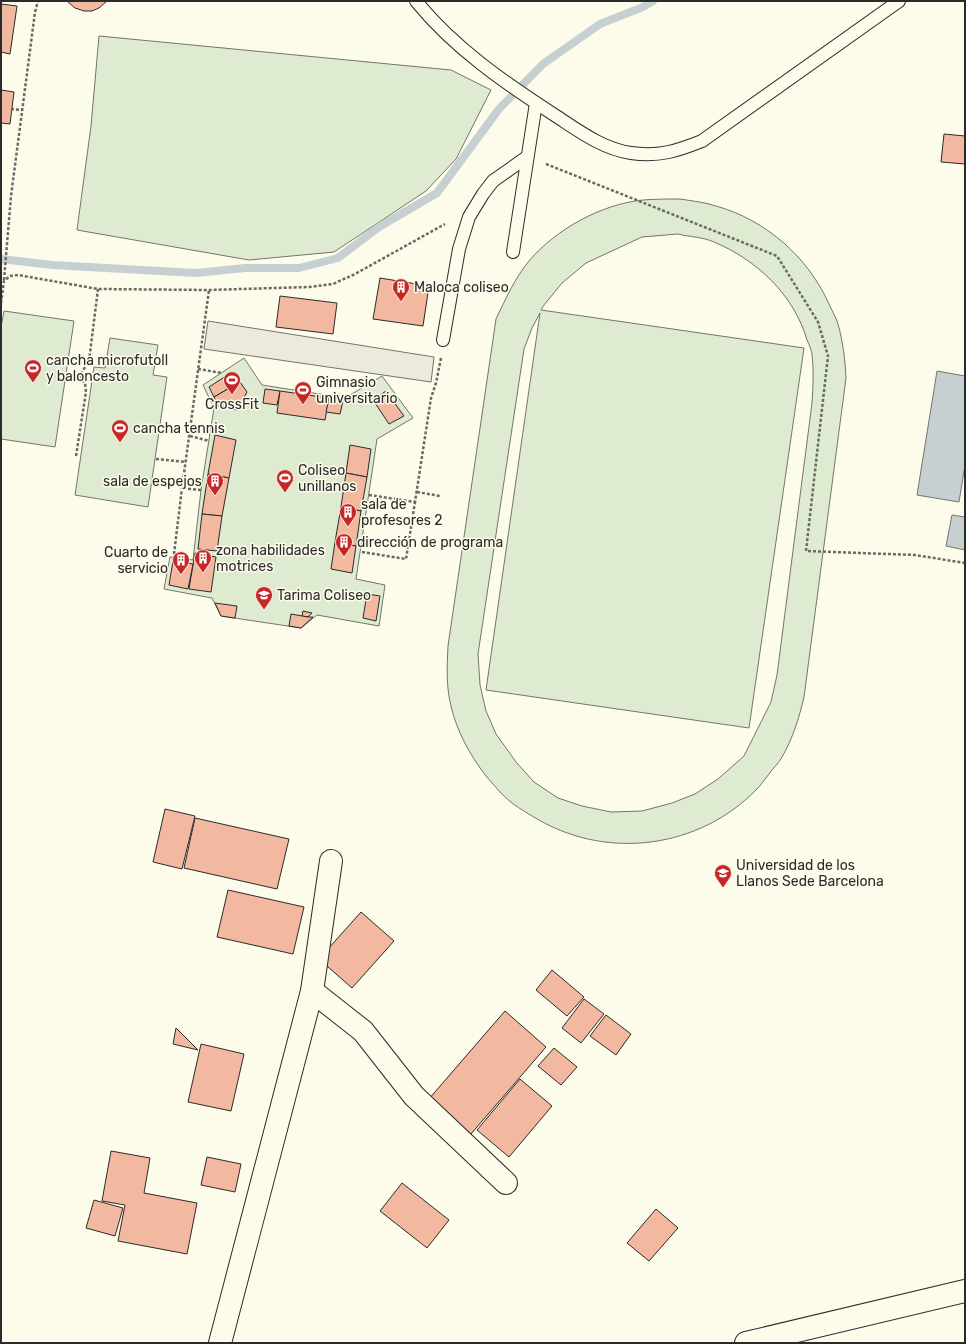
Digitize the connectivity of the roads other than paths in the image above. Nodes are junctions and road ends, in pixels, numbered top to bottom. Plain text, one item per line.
1 (416, 1) edge
2 (899, 1) edge
3 (531, 99) junction
4 (527, 157) junction
5 (513, 252) dead end
6 (444, 340) road end
7 (331, 861) dead end
8 (312, 991) junction
9 (506, 1183) dead end
10 (965, 1291) edge
11 (220, 1343) edge
12 (746, 1343) edge

1 - 3 lane
2 - 3 lane
3 - 4 lane
4 - 5 lane
4 - 6 lane
7 - 8 street
8 - 9 street
8 - 11 street
10 - 12 street

